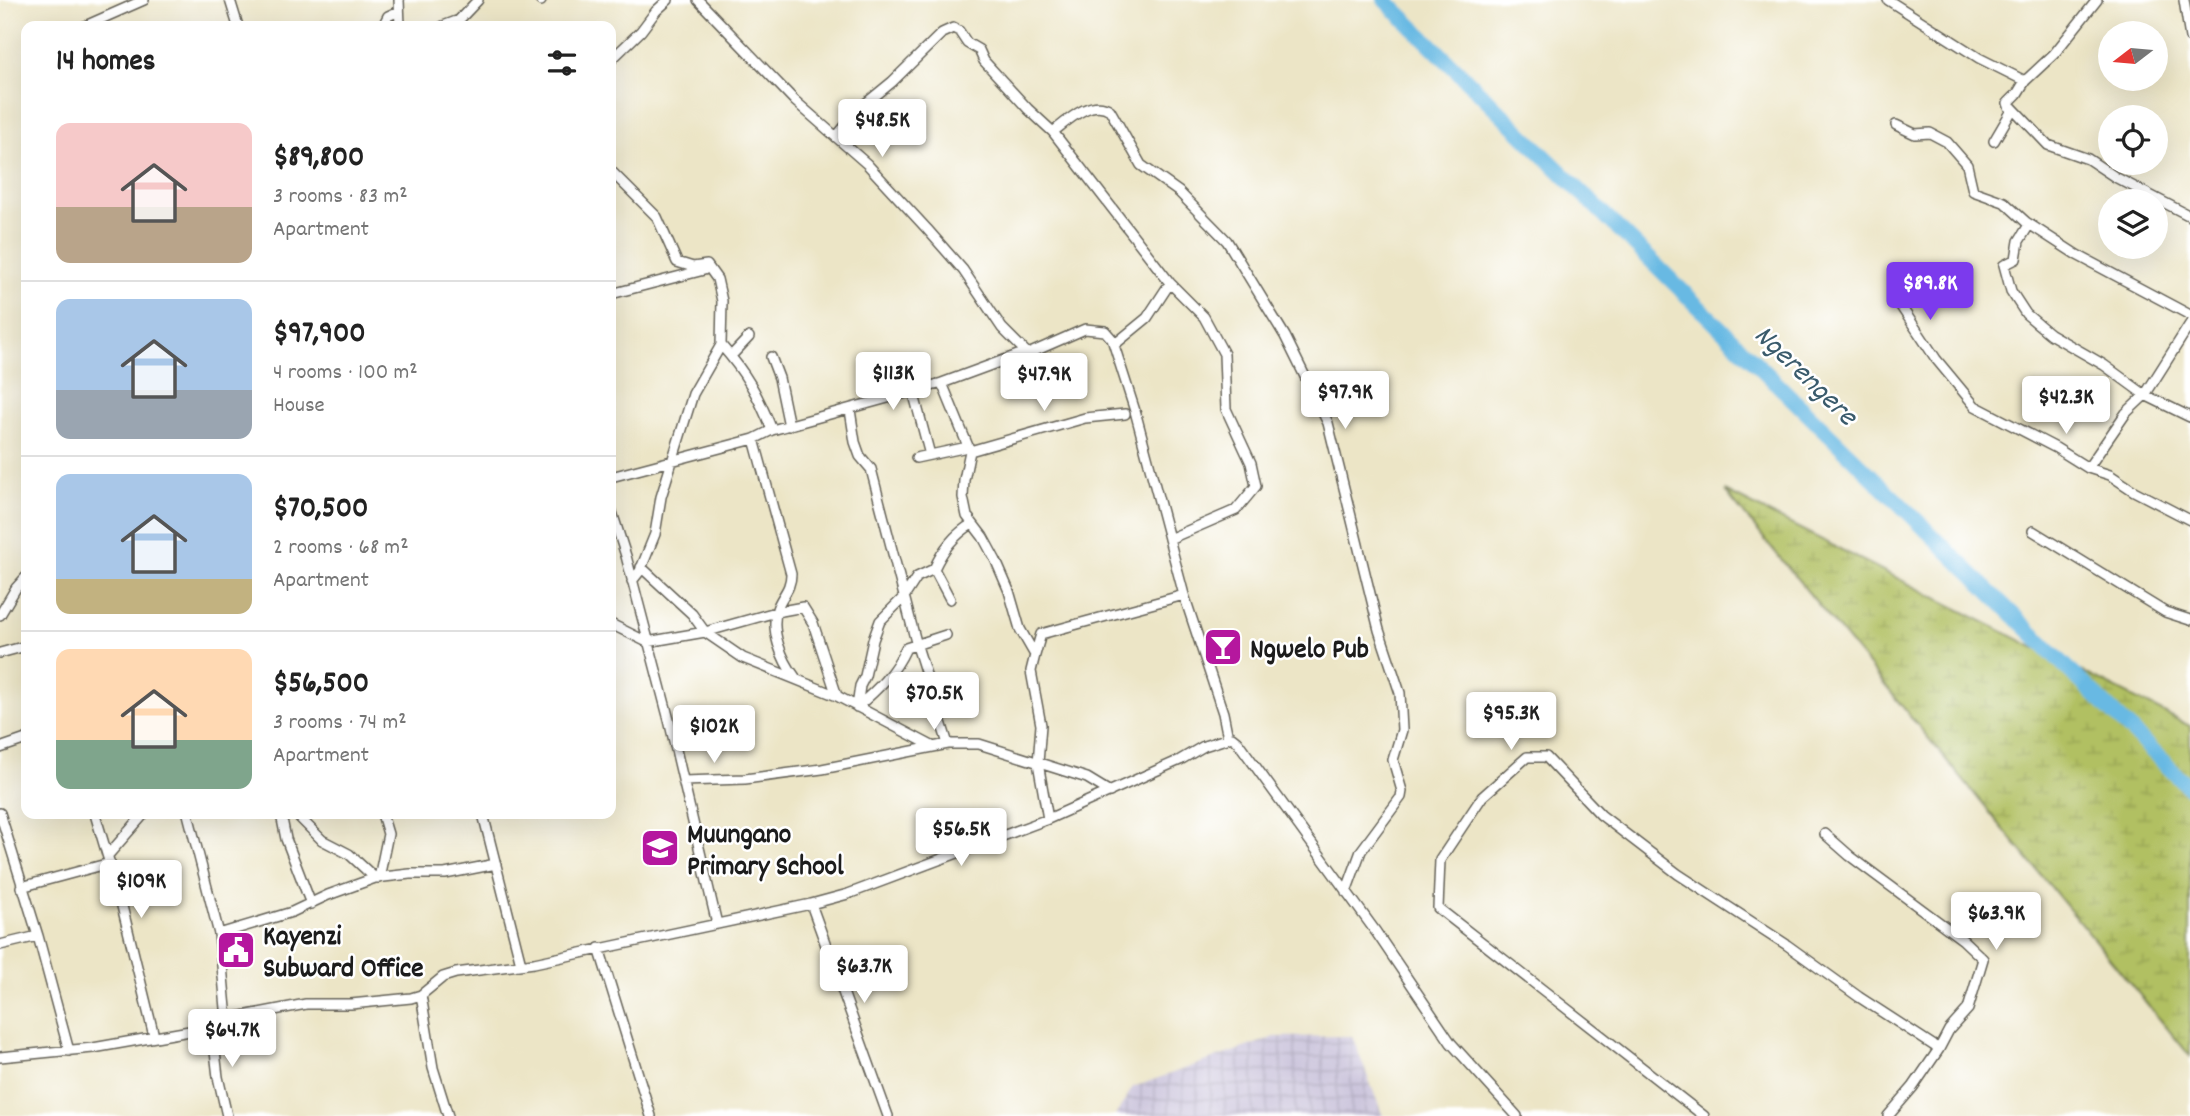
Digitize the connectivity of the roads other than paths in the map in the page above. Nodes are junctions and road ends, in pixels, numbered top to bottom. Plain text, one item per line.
1 (144, 0) edge
2 (229, 0) edge
3 (399, 0) edge
4 (478, 0) edge
5 (668, 0) edge
6 (698, 0) edge
7 (1888, 0) edge
8 (2098, 0) edge
9 (2184, 0) edge
10 (398, 11) junction
11 (96, 21) edge
12 (236, 21) edge
13 (386, 21) edge
14 (399, 21) edge
15 (462, 21) edge
16 (2190, 38) edge
17 (616, 55) edge
18 (2025, 81) junction
19 (2008, 103) junction
20 (1896, 125) dead end
21 (1053, 132) junction
22 (836, 137) junction
23 (1994, 141) dead end
24 (616, 176) edge
25 (2190, 216) edge
26 (2029, 225) junction
27 (709, 269) junction
28 (1170, 283) junction
29 (616, 293) edge
30 (1898, 302) dead end
31 (2190, 315) edge
32 (2190, 324) edge
33 (749, 337) dead end
34 (721, 345) junction
35 (1114, 345) junction
36 (1028, 354) junction
37 (731, 356) junction
38 (771, 357) dead end
39 (942, 383) junction
40 (913, 391) junction
41 (2145, 395) junction
42 (850, 410) junction
43 (1125, 414) dead end
44 (2190, 417) edge
45 (789, 426) junction
46 (772, 430) junction
47 (754, 439) junction
48 (966, 450) junction
49 (930, 455) junction
50 (916, 458) dead end
51 (674, 459) junction
52 (2088, 468) junction
53 (616, 476) edge
54 (2190, 520) edge
55 (972, 524) junction
56 (616, 526) edge
57 (2033, 531) dead end
58 (1169, 539) junction
59 (641, 567) junction
60 (934, 569) junction
61 (632, 581) junction
62 (21, 584) edge
63 (1184, 595) junction
64 (904, 597) junction
65 (950, 599) dead end
66 (776, 611) junction
67 (0, 615) edge
68 (2190, 620) edge
69 (616, 626) edge
70 (705, 632) junction
71 (946, 635) dead end
72 (647, 642) junction
73 (916, 644) junction
74 (21, 647) edge
75 (0, 653) edge
76 (1035, 655) junction
77 (796, 678) junction
78 (837, 696) junction
79 (857, 707) junction
80 (1228, 738) junction
81 (21, 741) edge
82 (948, 744) junction
83 (934, 747) junction
84 (0, 748) edge
85 (1038, 763) junction
86 (683, 781) junction
87 (1110, 792) junction
88 (0, 813) edge
89 (97, 819) edge
90 (140, 819) edge
91 (189, 819) edge
92 (282, 819) edge
93 (301, 819) edge
94 (384, 819) edge
95 (484, 819) edge
96 (1048, 819) junction
97 (1825, 834) dead end
98 (109, 858) junction
99 (496, 864) junction
100 (377, 878) junction
101 (21, 887) junction
102 (1346, 892) junction
103 (311, 904) junction
104 (811, 904) junction
105 (717, 924) junction
106 (219, 934) junction
107 (38, 936) junction
108 (0, 945) edge
109 (599, 948) junction
110 (520, 964) junction
111 (421, 995) junction
112 (228, 1019) junction
113 (212, 1026) junction
114 (154, 1036) junction
115 (1939, 1049) junction
116 (69, 1051) junction
117 (0, 1057) edge
118 (227, 1116) edge
119 (448, 1116) edge
120 (651, 1116) edge
121 (888, 1116) edge
122 (1517, 1116) edge
123 (1704, 1116) edge
124 (1888, 1116) edge

1 - 11 street
2 - 12 street
3 - 10 street
4 - 15 street
5 - 17 street
6 - 22 street
7 - 18 street
8 - 18 street
9 - 16 street
10 - 13 street
10 - 14 street
18 - 19 street
19 - 23 street
19 - 25 street
20 - 26 street
21 - 22 street
21 - 28 street
21 - 102 street
22 - 36 street
24 - 27 street
26 - 31 street
26 - 41 street
27 - 29 street
27 - 34 street
28 - 35 street
28 - 58 street
30 - 52 street
32 - 41 street
33 - 37 street
34 - 37 street
34 - 51 street
35 - 36 street
35 - 58 street
36 - 39 street
37 - 46 street
38 - 45 street
39 - 40 street
39 - 48 street
40 - 42 street
40 - 49 street
41 - 44 street
41 - 52 street
42 - 45 street
42 - 64 street
43 - 48 street
45 - 46 street
46 - 47 street
47 - 51 street
47 - 66 street
48 - 49 street
48 - 55 street
49 - 50 street
51 - 53 street
51 - 59 street
52 - 54 street
55 - 60 street
55 - 76 street
56 - 61 street
57 - 68 street
58 - 63 street
59 - 61 street
59 - 70 street
60 - 64 street
60 - 65 street
61 - 72 street
62 - 67 street
63 - 76 street
63 - 80 street
64 - 73 street
64 - 79 street
66 - 70 street
66 - 77 street
66 - 78 street
69 - 72 street
70 - 72 street
70 - 77 street
71 - 73 street
72 - 86 street
73 - 79 street
73 - 82 street
74 - 75 street
76 - 85 street
77 - 78 street
78 - 79 street
79 - 83 street
80 - 87 street
80 - 102 street
81 - 84 street
82 - 83 street
82 - 85 street
83 - 86 street
85 - 87 street
85 - 96 street
86 - 105 street
87 - 96 street
88 - 101 street
89 - 98 street
90 - 98 street
91 - 106 street
92 - 103 street
93 - 100 street
94 - 100 street
95 - 99 street
96 - 104 street
97 - 115 street
98 - 101 street
98 - 114 street
99 - 100 street
99 - 110 street
100 - 103 street
101 - 107 street
102 - 122 street
103 - 106 street
104 - 105 street
104 - 121 street
105 - 109 street
106 - 112 street
107 - 108 street
107 - 116 street
109 - 110 street
109 - 120 street
110 - 111 street
111 - 112 street
111 - 119 street
112 - 113 street
113 - 114 street
113 - 118 street
114 - 116 street
115 - 123 street
115 - 124 street
116 - 117 street

